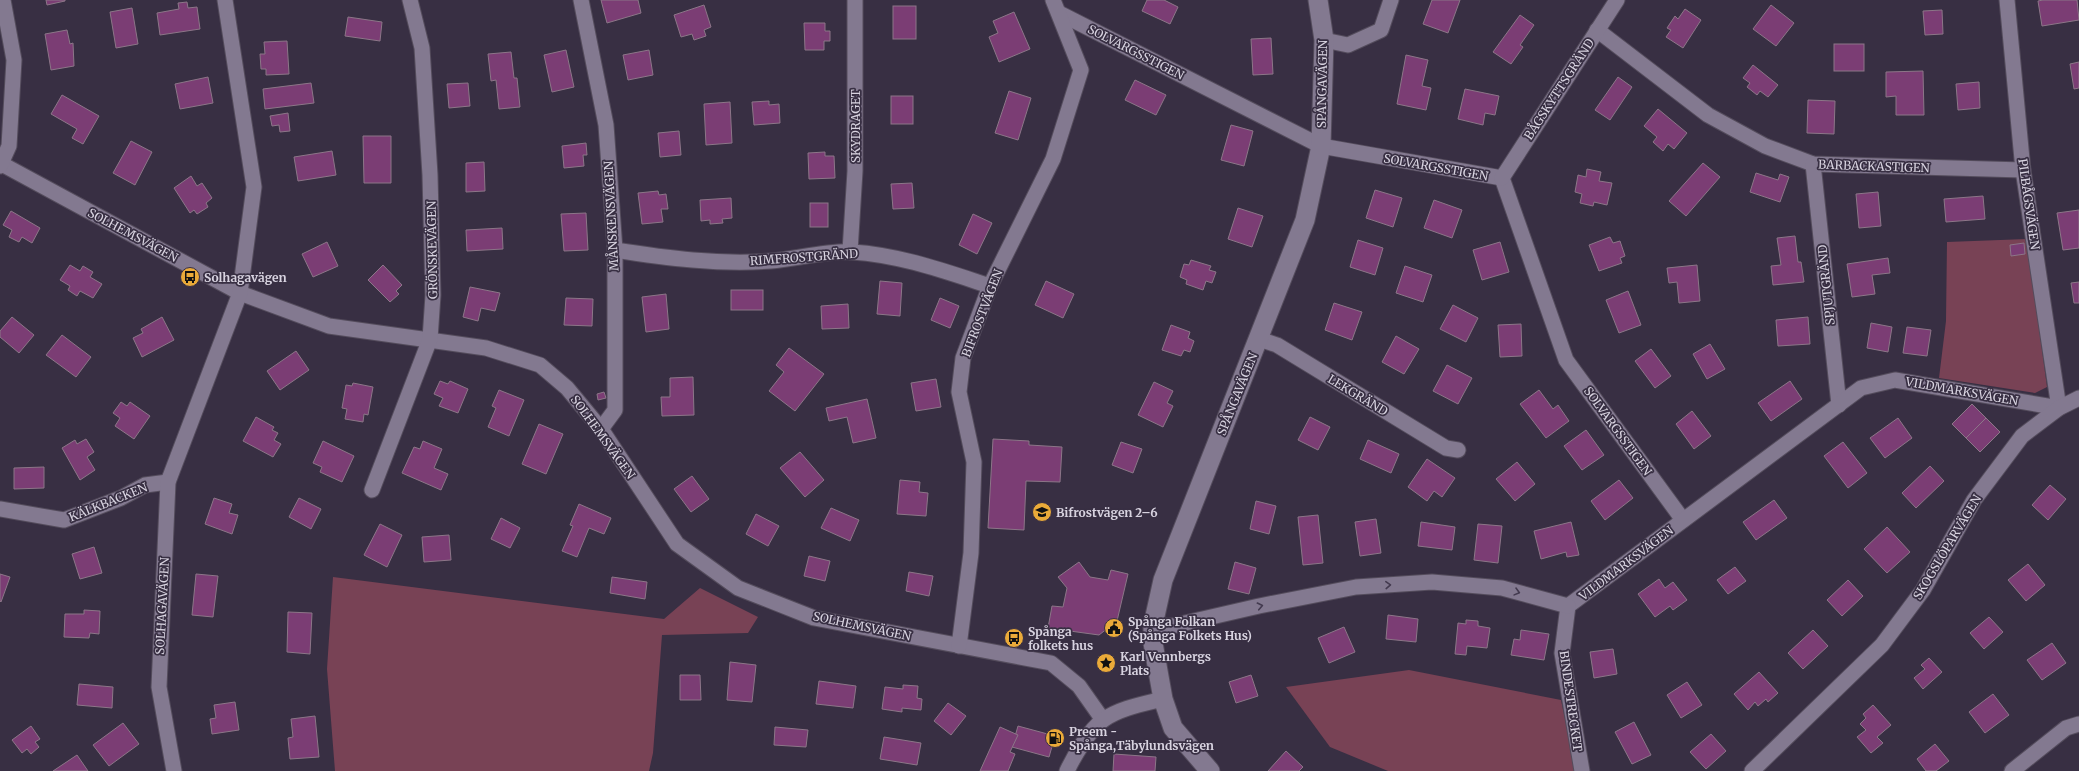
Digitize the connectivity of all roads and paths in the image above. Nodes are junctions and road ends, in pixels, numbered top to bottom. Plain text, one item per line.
1 (3, 0) edge
2 (225, 0) edge
3 (410, 0) edge
4 (581, 0) edge
5 (855, 0) edge
6 (1318, 0) edge
7 (1391, 0) edge
8 (1617, 0) edge
9 (2007, 0) edge
10 (1056, 7) edge
11 (1597, 30) junction
12 (1324, 40) junction
13 (1321, 146) junction
14 (1, 164) edge
15 (1814, 164) junction
16 (2023, 170) junction
17 (1502, 178) junction
18 (615, 250) junction
19 (850, 251) junction
20 (990, 286) junction
21 (240, 293) junction
22 (430, 339) junction
23 (1258, 339) junction
24 (2079, 398) edge
25 (1839, 405) junction
26 (2059, 408) junction
27 (601, 429) junction
28 (1458, 450) dead end
29 (168, 482) junction
30 (372, 490) dead end
31 (0, 509) edge
32 (1683, 520) junction
33 (1568, 606) junction
34 (1153, 625) junction
35 (960, 646) junction
36 (1162, 700) junction
37 (1103, 720) junction
38 (2079, 724) edge
39 (174, 771) edge
40 (1067, 771) edge
41 (1210, 771) edge
42 (1582, 771) edge
43 (1752, 771) edge
44 (2012, 771) edge

1 - 14 street
2 - 21 street, SOLHAGAVÄGEN
3 - 22 street, GRÖNSKEVÄGEN
4 - 18 street, MÅNSKENSVÄGEN
5 - 19 street, SKYDRAGET
6 - 12 street, SPÅNGAVÄGEN
7 - 12 street
8 - 11 street, BÅGSKYTTSGRÄND
9 - 16 street, PILBÅGSVÄGEN
10 - 13 street, SOLVARGSSTIGEN
10 - 20 street, BIFROSTVÄGEN
11 - 15 street, BARBACKASTIGEN
11 - 17 street, BÅGSKYTTSGRÄND
12 - 13 street, SPÅNGAVÄGEN
13 - 17 street, SOLVARGSSTIGEN
13 - 23 street, SPÅNGAVÄGEN
14 - 21 street, SOLHEMSVÄGEN
15 - 16 street, BARBACKASTIGEN
15 - 25 street, SPJUTGRÄND
16 - 26 street, PILBÅGSVÄGEN
17 - 32 street, SOLVARGSSTIGEN
18 - 19 street, RIMFROSTGRÄND
18 - 27 street, MÅNSKENSVÄGEN
19 - 20 street, RIMFROSTGRÄND
20 - 35 street, BIFROSTVÄGEN
21 - 22 street, SOLHEMSVÄGEN
21 - 29 street, SOLHAGAVÄGEN
22 - 27 street, SOLHEMSVÄGEN
22 - 30 street, GRÖNSKEVÄGEN
23 - 28 street, LEKGRÄND
23 - 34 street, SPÅNGAVÄGEN
24 - 26 street, SKOGSLÖPARVÄGEN
25 - 26 street, VILDMARKSVÄGEN
25 - 32 street, VILDMARKSVÄGEN
26 - 43 street, SKOGSLÖPARVÄGEN
27 - 35 street, SOLHEMSVÄGEN
29 - 31 street, KÄLKBACKEN
29 - 39 street, SOLHAGAVÄGEN
32 - 33 street, VILDMARKSVÄGEN
34 -> 33 street, VILDMARKSVÄGEN
33 - 42 street, BINDESTRECKET
34 - 36 street, SPÅNGAVÄGEN
35 - 37 street, SOLHEMSVÄGEN
36 - 37 street
36 - 41 street, SPÅNGAVÄGEN
37 - 40 street
38 - 44 street

